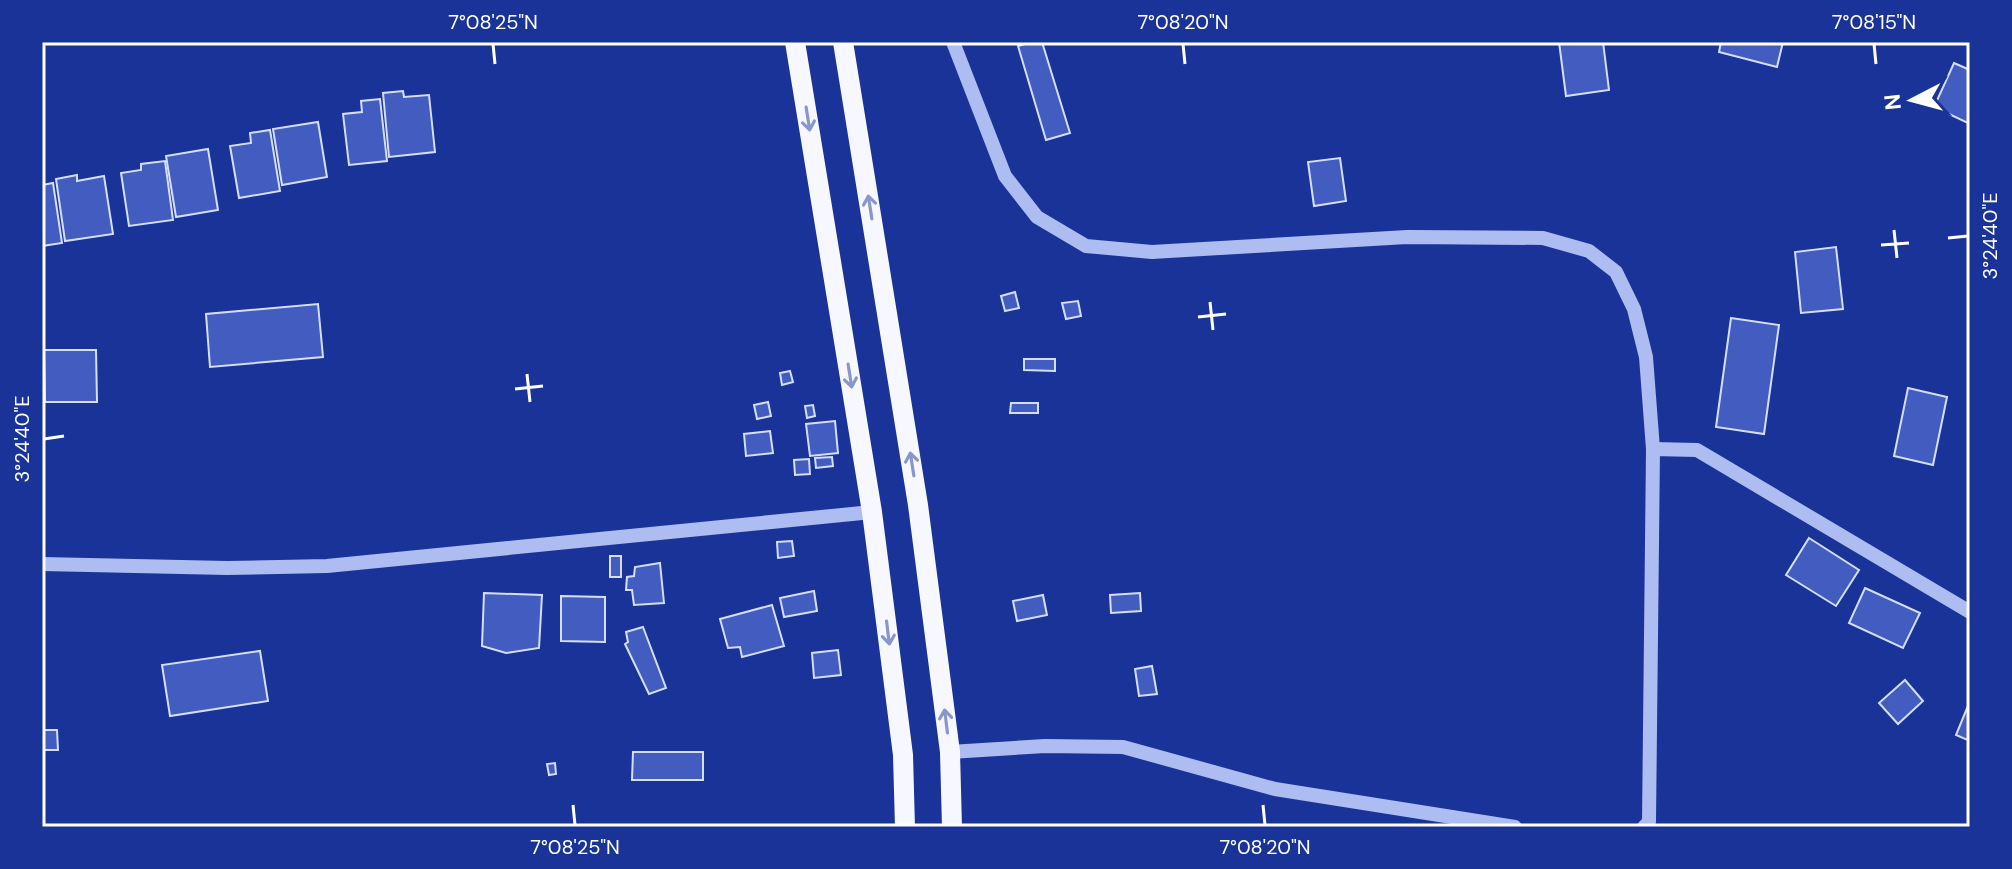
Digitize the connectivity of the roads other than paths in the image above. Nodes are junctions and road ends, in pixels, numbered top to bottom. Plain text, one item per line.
1 (795, 42) edge
2 (843, 42) edge
3 (953, 42) edge
4 (1653, 449) junction
5 (872, 512) junction
6 (42, 564) edge
7 (1970, 612) edge
8 (950, 752) junction
9 (905, 827) edge
10 (952, 827) edge
11 (1515, 827) edge
12 (1644, 827) edge

1 -> 5 main road
8 -> 2 main road
3 - 4 street
4 - 7 street
4 - 12 street
5 - 6 street
5 -> 9 main road
8 - 10 main road
8 - 11 street

